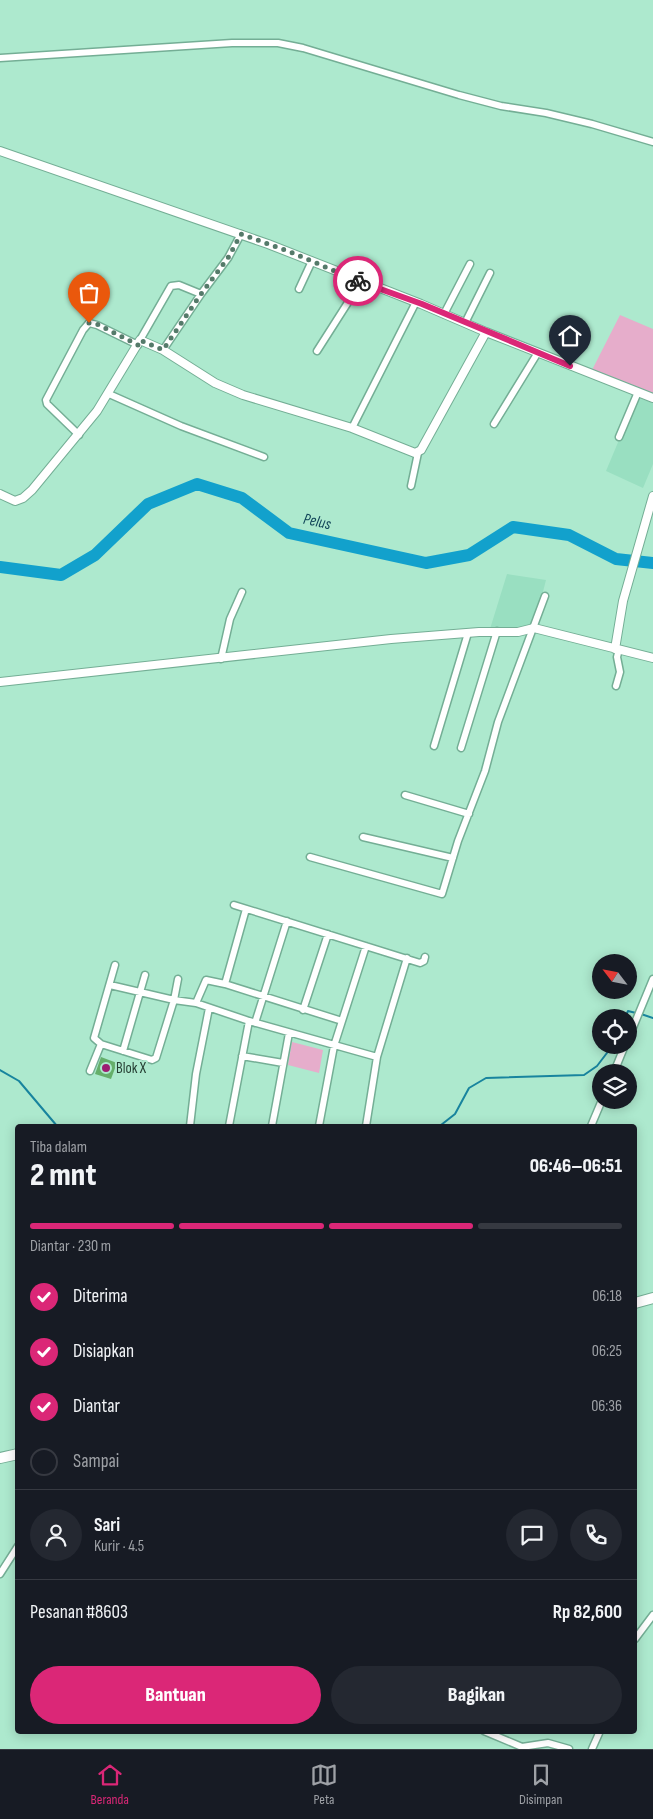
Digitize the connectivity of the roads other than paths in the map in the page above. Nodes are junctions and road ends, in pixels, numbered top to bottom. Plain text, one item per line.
1 (0, 58) edge
2 (653, 142) edge
3 (0, 151) edge
4 (241, 234) junction
5 (312, 261) junction
6 (470, 264) dead end
7 (490, 273) dead end
8 (361, 282) junction
9 (299, 289) dead end
10 (201, 294) junction
11 (416, 302) junction
12 (444, 314) junction
13 (465, 323) junction
14 (486, 332) junction
15 (139, 342) junction
16 (163, 350) junction
17 (317, 351) dead end
18 (537, 354) junction
19 (638, 392) junction
20 (109, 394) junction
21 (653, 398) edge
22 (494, 424) dead end
23 (352, 428) junction
24 (79, 435) junction
25 (619, 437) dead end
26 (418, 453) junction
27 (264, 457) dead end
28 (411, 486) dead end
29 (653, 496) edge
30 (1, 498) edge
31 (242, 592) dead end
32 (545, 596) dead end
33 (534, 628) junction
34 (497, 631) junction
35 (468, 633) junction
36 (617, 649) junction
37 (653, 658) edge
38 (220, 659) junction
39 (0, 682) edge
40 (616, 686) dead end
41 (434, 746) dead end
42 (461, 748) dead end
43 (405, 795) dead end
44 (469, 814) junction
45 (363, 837) dead end
46 (310, 857) dead end
47 (453, 858) junction
48 (234, 905) dead end
49 (246, 909) junction
50 (286, 921) junction
51 (328, 934) junction
52 (366, 946) junction
53 (425, 957) dead end
54 (407, 958) junction
55 (115, 965) dead end
56 (146, 975) dead end
57 (178, 979) dead end
58 (653, 979) edge
59 (225, 984) junction
60 (110, 985) junction
61 (140, 993) junction
62 (262, 997) junction
63 (174, 1000) junction
64 (196, 1003) junction
65 (209, 1008) junction
66 (303, 1010) junction
67 (637, 1016) edge
68 (342, 1021) junction
69 (252, 1022) junction
70 (289, 1033) junction
71 (101, 1044) junction
72 (334, 1046) junction
73 (122, 1051) junction
74 (242, 1056) junction
75 (377, 1057) junction
76 (283, 1063) junction
77 (90, 1071) dead end
78 (598, 1109) edge
79 (190, 1124) edge
80 (230, 1124) edge
81 (272, 1124) edge
82 (319, 1124) edge
83 (366, 1124) edge
84 (592, 1124) edge
85 (653, 1298) edge
86 (637, 1302) edge
87 (15, 1454) edge
88 (2, 1456) edge
89 (15, 1551) edge
90 (0, 1574) edge
91 (653, 1615) edge
92 (637, 1636) edge
93 (492, 1734) edge
94 (599, 1734) edge
95 (569, 1749) edge
96 (592, 1749) edge

1 - 2 street
3 - 4 street
4 - 5 street
4 - 10 street
5 - 8 street
5 - 9 street
6 - 12 street
7 - 13 street
8 - 11 street
8 - 17 street
10 - 15 street
10 - 16 street
11 - 12 street
11 - 23 street
12 - 13 street
13 - 14 street
14 - 18 street
14 - 26 street
15 - 16 street
15 - 20 street
15 - 24 street
16 - 23 street
18 - 19 street
18 - 22 street
19 - 21 street
19 - 25 street
20 - 24 street
20 - 27 street
23 - 26 street
24 - 30 street
26 - 28 street
29 - 36 street
31 - 38 street
32 - 33 street
33 - 34 street
33 - 36 street
33 - 44 street
34 - 35 street
34 - 42 street
35 - 38 street
35 - 41 street
36 - 37 street
36 - 40 street
38 - 39 street
43 - 44 street
44 - 47 street
45 - 47 street
46 - 47 street
48 - 49 street
49 - 50 street
49 - 59 street
50 - 51 street
50 - 62 street
51 - 52 street
51 - 66 street
52 - 54 street
52 - 68 street
53 - 54 street
54 - 75 street
55 - 60 street
56 - 61 street
57 - 63 street
58 - 67 street
59 - 62 street
59 - 64 street
60 - 61 street
60 - 71 street
61 - 63 street
61 - 73 street
62 - 66 street
62 - 69 street
63 - 64 street
63 - 73 street
64 - 65 street
65 - 69 street
65 - 79 street
66 - 68 street
68 - 72 street
69 - 70 street
69 - 74 street
70 - 72 street
70 - 76 street
71 - 73 street
71 - 77 street
72 - 75 street
72 - 82 street
74 - 76 street
74 - 80 street
75 - 83 street
76 - 81 street
78 - 84 street
85 - 86 highway
87 - 88 highway
89 - 90 street
91 - 92 street
93 - 95 street
94 - 96 street

